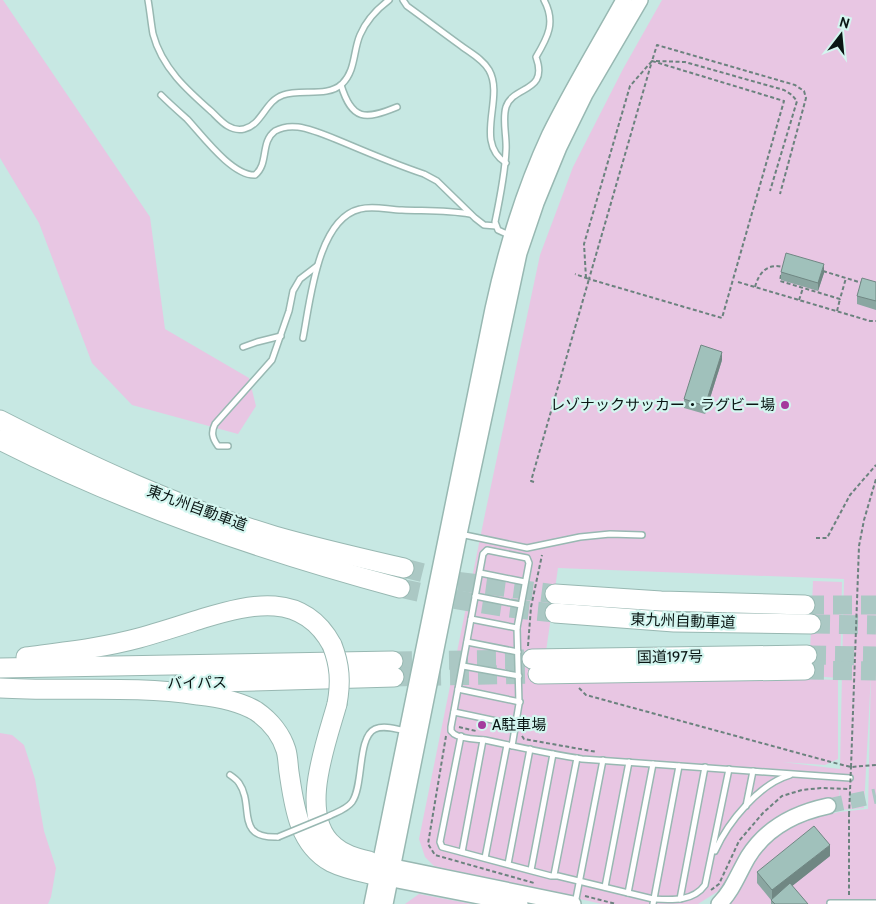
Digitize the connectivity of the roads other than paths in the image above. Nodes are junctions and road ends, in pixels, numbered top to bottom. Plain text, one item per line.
1 (148, 0) edge
2 (389, 0) edge
3 (402, 0) edge
4 (544, 0) edge
5 (624, 0) edge
6 (640, 0) edge
7 (341, 85) junction
8 (161, 95) dead end
9 (397, 107) dead end
10 (506, 163) junction
11 (471, 214) junction
12 (496, 226) junction
13 (517, 238) junction
14 (317, 266) junction
15 (281, 336) junction
16 (303, 338) dead end
17 (243, 347) dead end
18 (0, 420) edge
19 (0, 440) edge
20 (228, 446) dead end
21 (453, 533) junction
22 (642, 535) dead end
23 (527, 548) junction
24 (526, 558) junction
25 (404, 568) tunnel mouth
26 (480, 573) junction
27 (526, 582) junction
28 (400, 588) tunnel mouth
29 (555, 594) tunnel mouth
30 (475, 596) junction
31 (521, 605) junction
32 (805, 605) tunnel mouth
33 (555, 613) tunnel mouth
34 (471, 619) junction
35 (811, 624) tunnel mouth
36 (517, 628) junction
37 (467, 642) junction
38 (0, 659) edge
39 (529, 660) junction
40 (806, 663) tunnel mouth
41 (463, 666) junction
42 (0, 668) edge
43 (519, 676) junction
44 (0, 687) edge
45 (458, 689) junction
46 (520, 702) junction
47 (454, 712) junction
48 (516, 724) junction
49 (413, 732) junction
50 (461, 736) junction
51 (483, 740) junction
52 (510, 745) junction
53 (530, 749) junction
54 (553, 754) junction
55 (577, 758) junction
56 (603, 760) junction
57 (629, 762) junction
58 (653, 764) junction
59 (679, 766) junction
60 (705, 768) junction
61 (729, 769) junction
62 (753, 771) junction
63 (798, 774) junction
64 (230, 775) dead end
65 (850, 778) road end
66 (828, 806) tunnel mouth
67 (746, 807) junction
68 (462, 852) junction
69 (485, 858) junction
70 (711, 859) junction
71 (508, 864) junction
72 (742, 868) junction
73 (531, 870) junction
74 (385, 871) junction
75 (554, 876) junction
76 (580, 880) junction
77 (605, 887) junction
78 (628, 893) junction
79 (680, 899) junction
80 (653, 901) edge
81 (830, 903) dead end
82 (876, 903) edge
83 (372, 904) edge
84 (385, 904) edge
85 (520, 904) edge
86 (574, 904) edge
87 (709, 904) edge
88 (719, 904) edge

1 - 7 lane
2 - 7 lane
3 - 10 lane
4 - 10 lane
5 - 13 street
6 - 13 street
7 - 9 lane
8 - 11 lane
10 - 12 lane
11 - 12 lane
11 - 14 lane
12 - 13 lane
13 - 21 street
14 - 15 lane
14 - 16 lane
15 - 17 lane
15 - 20 lane
18 - 25 highway, 東九州自動車道
19 - 28 highway, 東九州自動車道
21 - 23 lane
21 - 49 street
22 - 23 lane
23 - 24 lane
24 - 26 lane
24 - 27 lane
26 - 27 lane
26 - 30 lane
27 - 31 lane
29 - 32 highway, 東九州自動車道
30 - 31 lane
30 - 34 lane
31 - 36 lane
33 - 35 highway, 東九州自動車道
34 - 36 lane
34 - 37 lane
36 - 39 lane
37 - 39 lane
37 - 41 lane
38 - 74 highway, bridge
39 - 40 highway, 国道197号
39 - 43 lane
41 - 43 lane
41 - 45 lane
42 - 44 highway, バイパス
43 - 46 lane
44 - 74 highway
45 - 46 lane
45 - 47 lane
46 - 48 lane
47 - 48 lane
47 - 50 lane
48 - 52 lane
49 - 64 lane, bridge
49 - 74 street
50 - 51 lane
50 - 68 lane
51 - 52 lane
51 - 68 lane
52 - 53 lane
52 - 69 lane
53 - 54 lane
53 - 71 lane
54 - 55 lane
54 - 73 lane
55 - 56 lane
55 - 75 lane
56 - 57 lane
56 - 76 lane
57 - 58 lane
57 - 77 lane
58 - 59 lane
58 - 78 lane
59 - 60 lane
59 - 80 lane
60 - 61 lane
60 - 79 lane
61 - 62 lane
61 - 70 lane
62 - 63 lane
62 - 67 lane
63 - 65 lane
63 - 67 lane
66 - 72 street
67 - 70 lane
68 - 69 lane
69 - 71 lane
70 - 79 lane
71 - 73 lane
72 - 87 street
72 - 88 street
73 - 75 lane
74 - 83 street
74 - 84 street
74 - 85 street
74 - 86 street
75 - 76 lane
76 - 77 lane
76 - 86 lane
77 - 78 lane
78 - 80 lane
79 - 80 lane
81 - 82 lane

